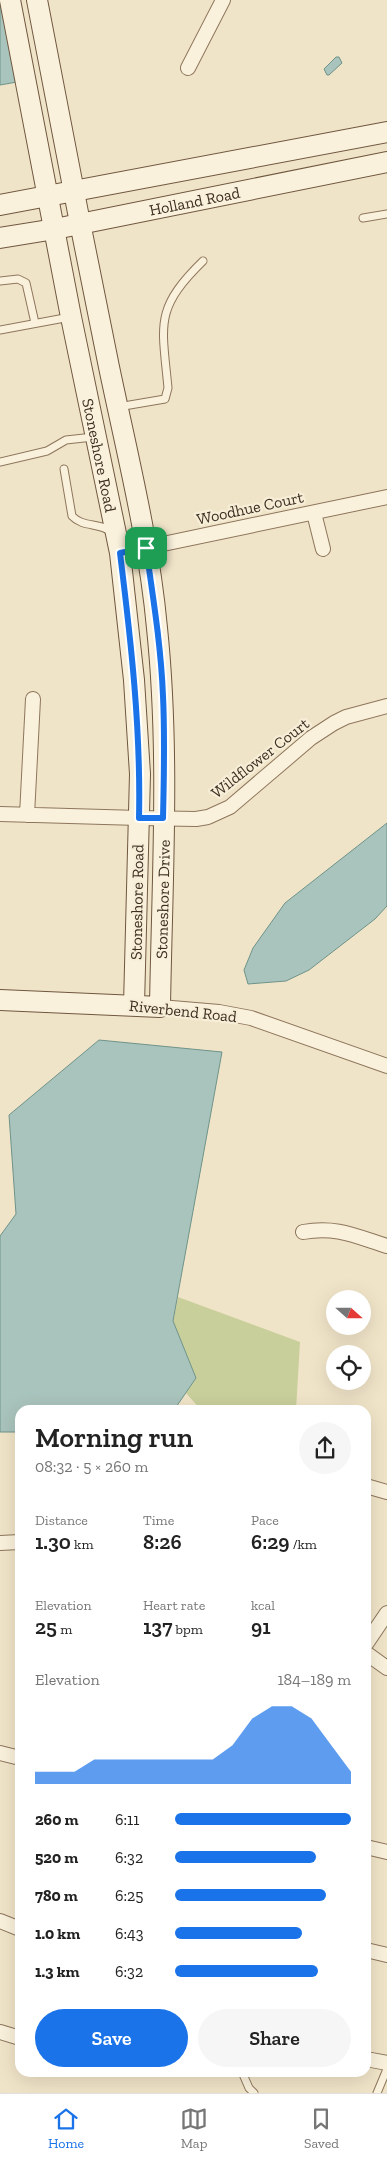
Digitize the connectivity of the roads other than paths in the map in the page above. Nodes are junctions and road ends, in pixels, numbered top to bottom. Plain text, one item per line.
1 (10, 0) edge
2 (37, 0) edge
3 (223, 0) edge
4 (188, 68) dead end
5 (387, 132) edge
6 (387, 162) edge
7 (74, 192) junction
8 (48, 196) junction
9 (0, 205) edge
10 (387, 214) edge
11 (363, 218) dead end
12 (80, 224) junction
13 (55, 229) junction
14 (0, 238) edge
15 (203, 261) dead end
16 (0, 281) edge
17 (71, 317) junction
18 (35, 324) junction
19 (0, 330) edge
20 (118, 408) junction
21 (96, 437) junction
22 (0, 462) edge
23 (64, 469) dead end
24 (387, 497) edge
25 (314, 513) junction
26 (146, 548) junction
27 (323, 549) dead end
28 (120, 553) junction
29 (33, 699) dead end
30 (387, 706) edge
31 (0, 814) edge
32 (27, 815) junction
33 (139, 818) junction
34 (163, 818) junction
35 (0, 1000) edge
36 (134, 1006) junction
37 (160, 1007) junction
38 (387, 1066) edge
39 (302, 1232) dead end
40 (387, 1246) edge
41 (371, 1487) edge
42 (387, 1492) edge
43 (15, 1542) edge
44 (0, 1543) edge
45 (387, 1613) edge
46 (371, 1637) edge
47 (371, 1657) edge
48 (387, 1668) edge
49 (0, 1753) edge
50 (15, 1757) edge
51 (371, 1848) edge
52 (387, 1852) edge
53 (0, 1921) edge
54 (15, 1927) edge
55 (371, 1951) edge
56 (387, 1955) edge
57 (0, 2032) edge
58 (15, 2036) edge
59 (371, 2061) edge
60 (387, 2064) edge
61 (387, 2069) edge
62 (244, 2077) edge
63 (254, 2093) edge
64 (377, 2093) edge

1 - 8 street, Stoneshore Road
2 - 7 street, Stoneshore Road
3 - 4 street
5 - 7 street, Holland Road
6 - 12 street, Holland Road
7 - 8 street, Holland Road
7 - 12 street, Stoneshore Road
8 - 9 street, Holland Road
8 - 13 street, Stoneshore Road
10 - 11 lane
12 - 13 street, Holland Road
12 - 20 street, Stoneshore Road
13 - 14 street, Holland Road
13 - 17 street, Stoneshore Road
15 - 20 lane
16 - 18 lane
17 - 18 lane
17 - 21 street, Stoneshore Road
18 - 19 lane
20 - 26 street, Stoneshore Drive
21 - 22 lane
21 - 28 street, Stoneshore Road
23 - 28 lane
24 - 25 street, Woodhue Court
25 - 26 street, Woodhue Court
25 - 27 street
26 - 28 street, Woodhue Court
26 - 34 street, Stoneshore Drive
28 - 33 street, Stoneshore Road
29 - 32 street
30 - 34 street, Wildflower Court
31 - 32 street, Wildflower Court
32 - 33 street, Wildflower Court
33 - 34 street, Wildflower Court
33 - 36 street, Stoneshore Road
34 - 37 street, Stoneshore Drive
35 - 36 street, Riverbend Road
36 - 37 street, Riverbend Road
37 - 38 street, Riverbend Road
39 - 40 street
41 - 42 street
43 - 44 street
45 - 46 street
47 - 48 street
49 - 50 street
51 - 52 street
53 - 54 street
55 - 56 street
57 - 58 street
59 - 60 street
61 - 64 lane
62 - 63 lane

